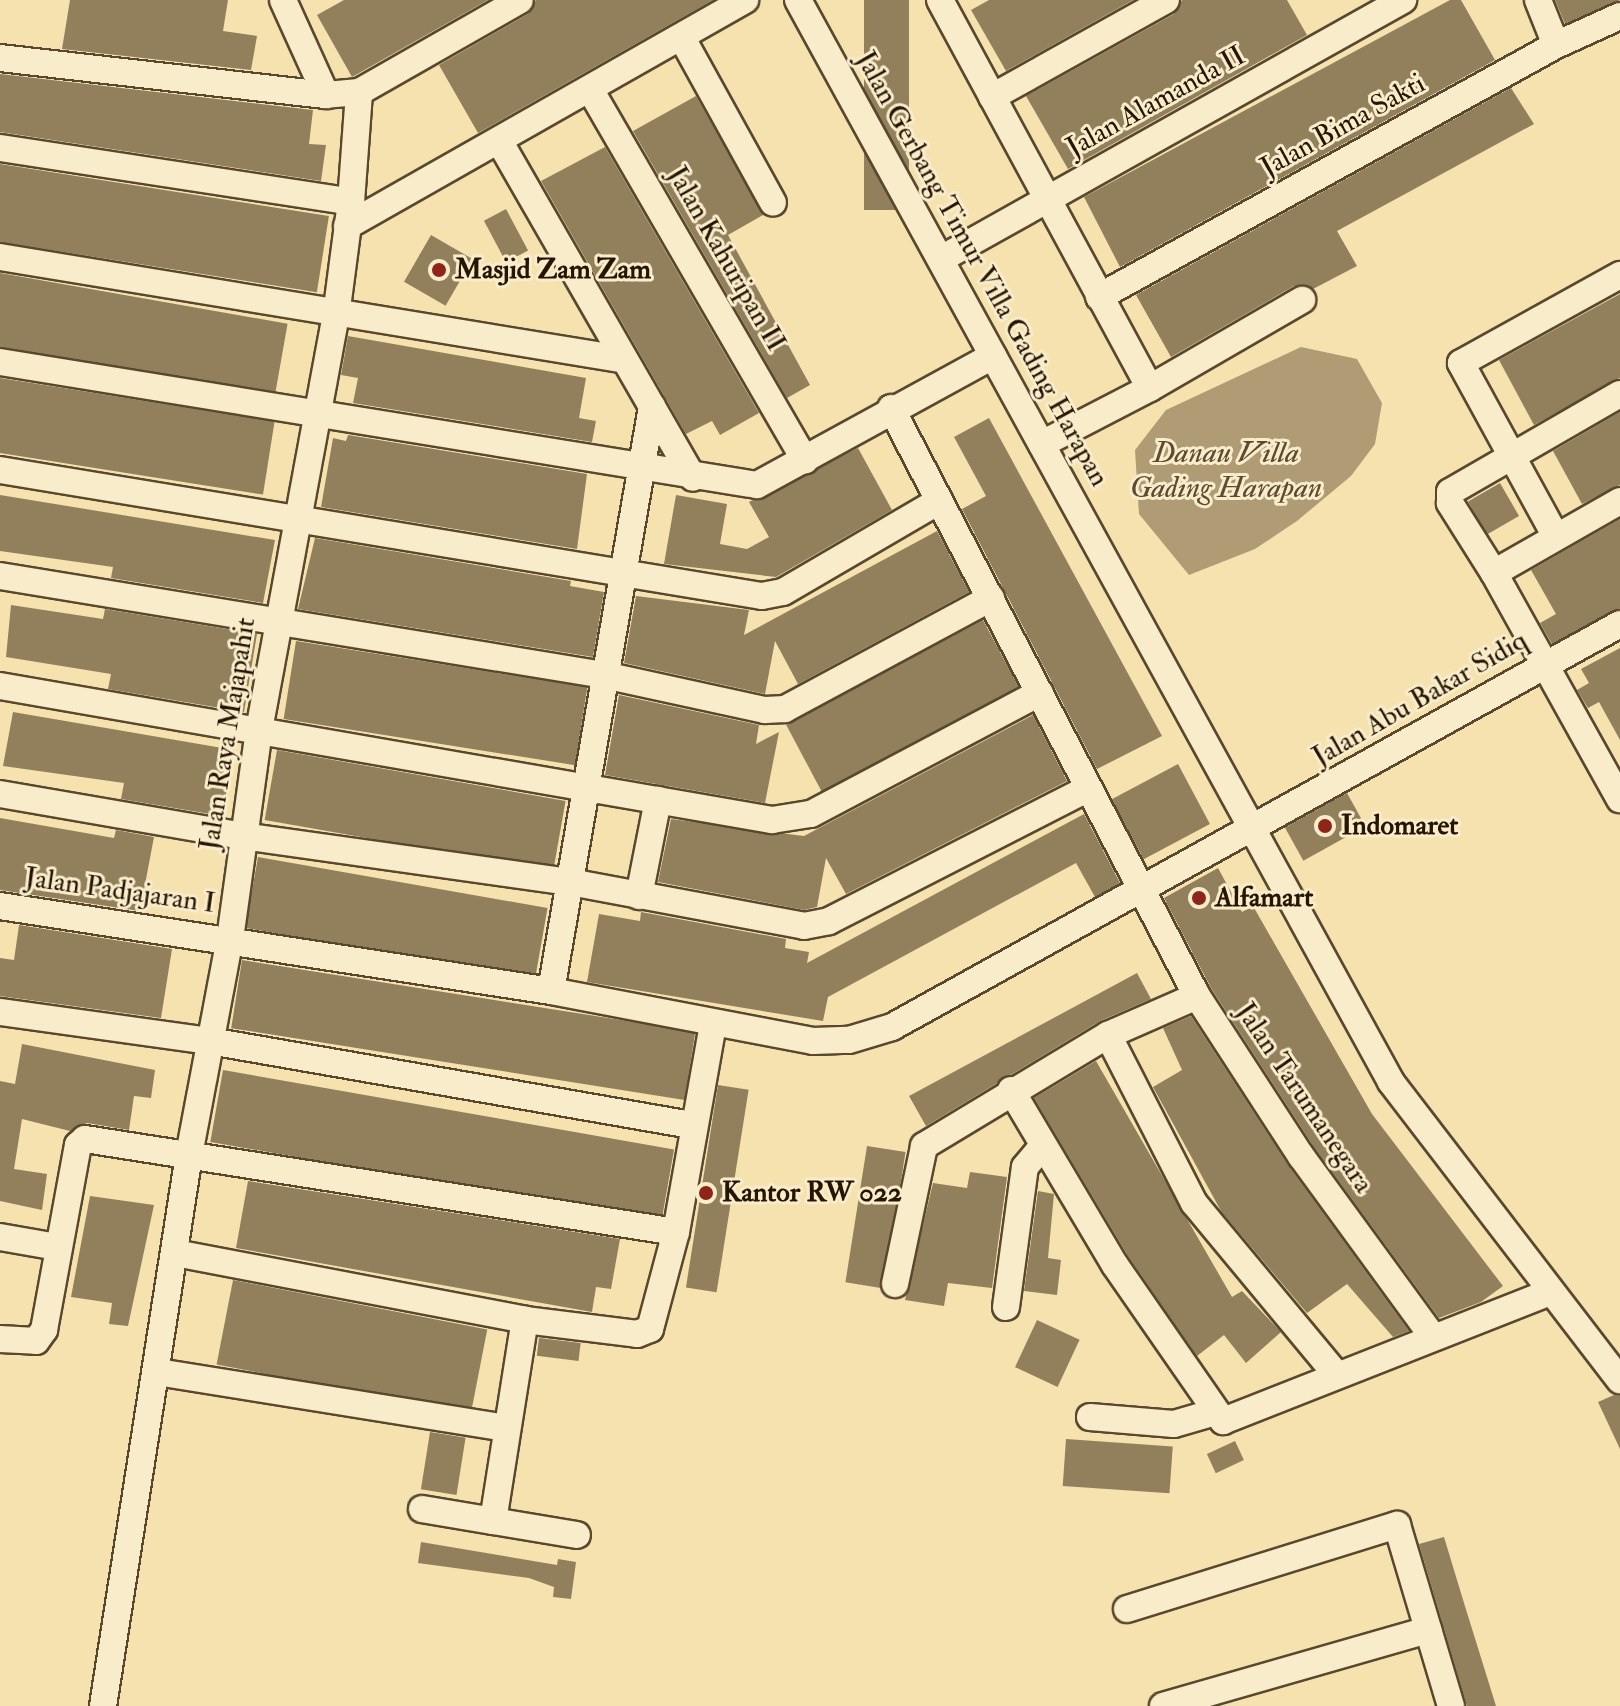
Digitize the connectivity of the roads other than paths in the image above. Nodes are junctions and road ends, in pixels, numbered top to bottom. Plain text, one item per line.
1 (283, 0) edge
2 (520, 0) edge
3 (745, 0) edge
4 (798, 0) edge
5 (1166, 0) edge
6 (1403, 0) edge
7 (1538, 0) edge
8 (944, 1) edge
9 (1368, 9) edge
10 (1620, 16) edge
11 (682, 38) junction
12 (1556, 45) junction
13 (0, 58) edge
14 (591, 91) junction
15 (359, 92) junction
16 (326, 95) junction
17 (992, 97) junction
18 (501, 144) junction
19 (0, 148) edge
20 (1044, 202) junction
21 (773, 203) dead end
22 (349, 214) junction
23 (0, 257) edge
24 (941, 259) junction
25 (1620, 275) edge
26 (1099, 297) junction
27 (1302, 300) dead end
28 (337, 308) junction
29 (993, 356) junction
30 (620, 359) junction
31 (0, 362) edge
32 (1150, 388) junction
33 (1620, 394) edge
34 (652, 407) junction
35 (891, 408) junction
36 (318, 413) junction
37 (1042, 444) junction
38 (1511, 454) junction
39 (805, 460) junction
40 (643, 469) junction
41 (0, 470) edge
42 (693, 478) junction
43 (939, 501) junction
44 (1620, 501) edge
45 (296, 519) junction
46 (1555, 535) junction
47 (624, 572) junction
48 (1494, 573) junction
49 (0, 576) edge
50 (991, 598) junction
51 (1620, 624) edge
52 (278, 625) junction
53 (1546, 664) junction
54 (604, 675) junction
55 (0, 686) edge
56 (1040, 693) junction
57 (259, 730) junction
58 (1609, 751) edge
59 (586, 784) junction
60 (1087, 789) junction
61 (0, 794) edge
62 (1620, 799) edge
63 (658, 800) junction
64 (1253, 829) junction
65 (242, 836) junction
66 (570, 882) junction
67 (1142, 888) junction
68 (639, 896) junction
69 (0, 906) edge
70 (230, 939) junction
71 (551, 991) junction
72 (1197, 996) junction
73 (0, 1012) edge
74 (713, 1024) junction
75 (1108, 1035) junction
76 (210, 1041) junction
77 (1011, 1090) junction
78 (692, 1125) junction
79 (1042, 1147) junction
80 (189, 1155) junction
81 (676, 1232) junction
82 (0, 1237) edge
83 (57, 1247) junction
84 (175, 1253) junction
85 (895, 1284) dead end
86 (1550, 1292) junction
87 (1006, 1307) dead end
88 (525, 1320) junction
89 (1431, 1334) junction
90 (0, 1339) edge
91 (157, 1372) junction
92 (1337, 1375) junction
93 (1620, 1380) edge
94 (1215, 1412) junction
95 (1090, 1417) dead end
96 (507, 1428) junction
97 (422, 1509) dead end
98 (493, 1521) junction
99 (577, 1535) dead end
100 (1127, 1609) dead end
101 (1428, 1630) junction
102 (103, 1706) edge
103 (1163, 1706) edge
104 (1451, 1706) edge

1 - 16 street
2 - 15 street
3 - 11 street
4 - 24 street, Jalan Gerbang Timur Villa Gading Harapan
5 - 17 street
6 - 9 street, Jalan Alamanda II
7 - 12 street
8 - 17 street
9 - 20 street, Jalan Alamanda II
10 - 12 street, Jalan Bima Sakti
11 - 14 street
11 - 21 street
12 - 26 street, Jalan Bima Sakti
13 - 16 street
14 - 18 street
14 - 39 street, Jalan Kahuripan II
15 - 16 street
15 - 22 street, Jalan Raya Majapahit
17 - 20 street
18 - 22 street
18 - 30 street
19 - 22 street
20 - 24 street, Jalan Alamanda II
20 - 26 street
22 - 28 street, Jalan Raya Majapahit
23 - 28 street
24 - 29 street, Jalan Gerbang Timur Villa Gading Harapan
25 - 38 street
26 - 32 street
27 - 32 street
28 - 30 street
28 - 36 street, Jalan Raya Majapahit
29 - 35 street
29 - 37 street, Jalan Gerbang Timur Villa Gading Harapan
30 - 34 street
31 - 36 street
32 - 37 street
33 - 38 street
34 - 40 street
34 - 42 street
35 - 39 street
35 - 43 street, Jalan Tarumanegara
36 - 40 street
36 - 45 street, Jalan Raya Majapahit
37 - 64 street, Jalan Gerbang Timur Villa Gading Harapan
38 - 46 street
38 - 48 street
39 - 42 street
40 - 42 street
40 - 47 street
41 - 45 street
43 - 47 street
43 - 50 street, Jalan Tarumanegara
44 - 46 street
45 - 47 street
45 - 52 street, Jalan Raya Majapahit
46 - 48 street
47 - 54 street
48 - 53 street
49 - 52 street
50 - 54 street
50 - 56 street, Jalan Tarumanegara
51 - 53 street, Jalan Abu Bakar Sidiq
52 - 54 street
52 - 57 street, Jalan Raya Majapahit
53 - 58 street
53 - 64 street, Jalan Abu Bakar Sidiq
54 - 59 street
55 - 57 street
56 - 60 street, Jalan Tarumanegara
56 - 63 street
57 - 59 street
57 - 65 street, Jalan Raya Majapahit
58 - 62 street
59 - 63 street
59 - 66 street
60 - 67 street, Jalan Tarumanegara
60 - 68 street
61 - 65 street
63 - 68 street
64 - 67 street, Jalan Abu Bakar Sidiq
64 - 86 street, Jalan Gerbang Timur Villa Gading Harapan
65 - 66 street
65 - 70 street, Jalan Raya Majapahit
66 - 68 street
66 - 71 street
67 - 72 street, Jalan Tarumanegara
67 - 74 street, Jalan Abu Bakar Sidiq
69 - 70 street, Jalan Padjajaran I
70 - 71 street, Jalan Padjajaran I
70 - 76 street, Jalan Raya Majapahit
71 - 74 street, Jalan Padjajaran I
72 - 75 street
72 - 89 street, Jalan Tarumanegara
73 - 76 street
74 - 78 street
75 - 77 street
75 - 92 street
76 - 78 street
76 - 80 street, Jalan Raya Majapahit
77 - 79 street
77 - 85 street
78 - 81 street
79 - 87 street
79 - 94 street
80 - 81 street
80 - 83 street
80 - 84 street, Jalan Raya Majapahit
81 - 88 street
82 - 83 street
83 - 90 street
84 - 88 street
84 - 91 street, Jalan Raya Majapahit
86 - 89 street
86 - 93 street, Jalan Gerbang Timur Villa Gading Harapan
88 - 96 street
89 - 92 street
91 - 96 street
91 - 102 street, Jalan Raya Majapahit
92 - 94 street
94 - 95 street
96 - 98 street
97 - 98 street
98 - 99 street
100 - 101 street
101 - 103 street
101 - 104 street

